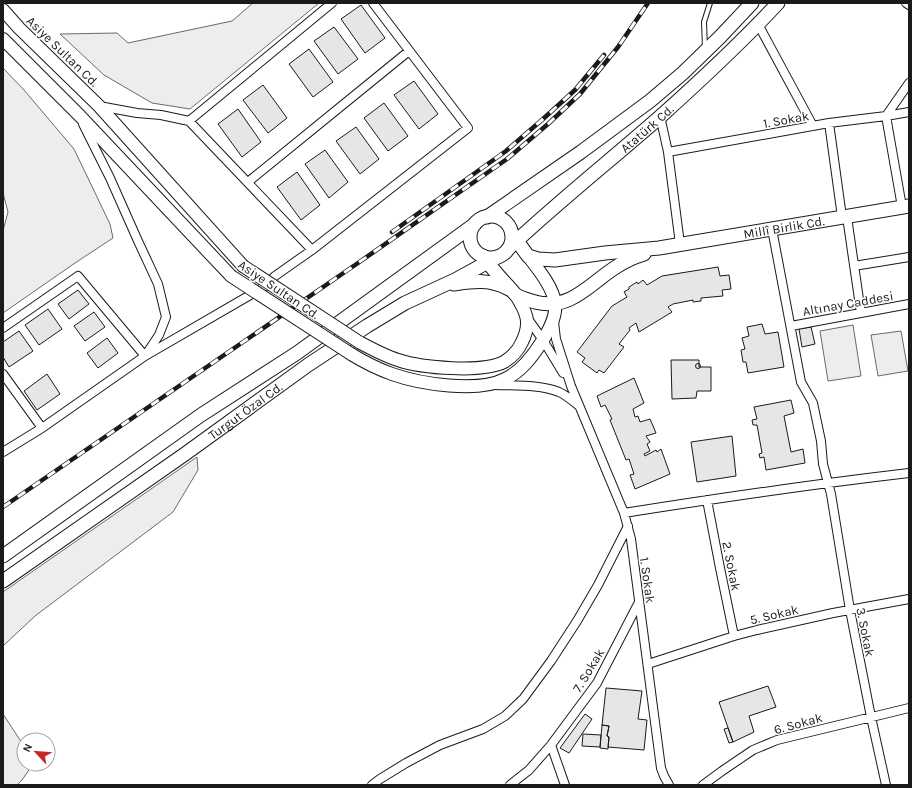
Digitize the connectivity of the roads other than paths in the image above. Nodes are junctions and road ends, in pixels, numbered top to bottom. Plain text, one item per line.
1 (5, 3) edge
2 (332, 3) edge
3 (373, 3) edge
4 (710, 3) edge
5 (752, 3) edge
6 (778, 3) edge
7 (906, 3) edge
8 (3, 5) edge
9 (909, 5) edge
10 (3, 10) edge
11 (758, 24) junction
12 (3, 39) edge
13 (409, 51) junction
14 (705, 52) junction
15 (909, 83) edge
16 (99, 106) junction
17 (909, 112) edge
18 (80, 116) junction
19 (660, 116) junction
20 (886, 116) junction
21 (189, 120) junction
22 (828, 123) junction
23 (813, 126) junction
24 (668, 152) junction
25 (248, 182) junction
26 (905, 207) edge
27 (487, 217) junction
28 (844, 217) junction
29 (475, 224) junction
30 (772, 229) junction
31 (513, 241) junction
32 (680, 244) junction
33 (658, 248) junction
34 (312, 250) junction
35 (528, 256) junction
36 (909, 257) edge
37 (489, 259) junction
38 (854, 266) junction
39 (441, 286) junction
40 (513, 292) junction
41 (555, 304) junction
42 (909, 304) edge
43 (861, 313) junction
44 (528, 320) junction
45 (791, 326) junction
46 (3, 328) edge
47 (546, 337) junction
48 (524, 339) junction
49 (145, 356) junction
50 (3, 374) edge
51 (487, 385) junction
52 (571, 386) junction
53 (581, 408) junction
54 (42, 428) junction
55 (3, 452) edge
56 (909, 473) edge
57 (828, 482) junction
58 (707, 500) junction
59 (624, 513) junction
60 (628, 526) junction
61 (3, 556) edge
62 (3, 581) edge
63 (909, 599) edge
64 (639, 602) junction
65 (850, 610) junction
66 (734, 636) junction
67 (648, 664) junction
68 (909, 708) edge
69 (871, 717) junction
70 (551, 745) junction
71 (372, 785) edge
72 (510, 785) edge
73 (566, 785) edge
74 (669, 785) edge
75 (703, 785) edge
76 (886, 785) edge

1 - 8 street
2 - 21 street
3 - 13 street
4 - 14 lane
5 - 14 main road, Atatürk Cd.
6 - 11 main road, Atatürk Cd.
7 - 9 street
10 - 16 main road, Asiye Sultan Cd.
11 - 19 main road, Atatürk Cd.
11 - 23 street
12 - 18 main road, Asiye Sultan Cd.
13 - 25 street
13 - 34 street
14 - 27 main road, Atatürk Cd.
15 - 20 street
16 - 21 street
16 - 48 main road, Asiye Sultan Cd., bridge
17 - 20 street, 1. Sokak
18 - 49 street
18 - 51 main road, Asiye Sultan Cd., bridge
19 - 24 street
19 - 31 main road, Atatürk Cd.
20 - 22 street, 1. Sokak
20 - 26 street
21 - 25 street
22 - 23 street, 1. Sokak
22 - 28 street
23 - 24 street, 1. Sokak
24 - 32 street
25 - 34 street
26 - 28 main road, Millî Birlik Cd.
27 - 29 main road
27 - 31 main road
28 - 30 main road, Millî Birlik Cd.
28 - 38 street
29 - 37 main road
29 - 61 main road, Turgut Özal Cd.
30 - 32 main road, Millî Birlik Cd.
30 - 45 street, 3. Sokak
31 - 35 main road
31 - 37 main road
32 - 33 main road, Millî Birlik Cd.
33 - 35 main road, Millî Birlik Cd.
33 - 41 main road, Millî Birlik Cd.
34 - 49 street
35 - 41 main road
36 - 38 street
37 - 39 main road, Turgut Özal Cd.
37 - 40 main road
38 - 43 street
39 - 40 main road
39 - 62 main road, Turgut Özal Cd.
40 - 41 main road
40 - 44 main road
41 - 47 main road, Asiye Sultan Cd.
42 - 43 street, Altınay Caddesi
43 - 45 street, Altınay Caddesi
44 - 47 street
44 - 48 main road, Asiye Sultan Cd.
45 - 57 street, 3. Sokak
46 - 49 street
47 - 48 street
47 - 51 main road, Asiye Sultan Cd.
47 - 52 street
47 - 52 street
49 - 54 street
50 - 54 street
51 - 53 street
52 - 53 street, 1. Sokak
53 - 59 street, 1. Sokak
54 - 55 street
56 - 57 street
57 - 58 street
57 - 65 street, 3. Sokak
58 - 59 street
58 - 66 street, 2. Sokak
59 - 60 street, 1. Sokak
60 - 64 street, 1. Sokak
60 - 71 street
63 - 65 street, 5. Sokak
64 - 67 street, 1. Sokak
64 - 70 street, 7. Sokak
65 - 66 street, 5. Sokak
65 - 69 street, 3. Sokak
66 - 67 street, 5. Sokak
67 - 74 street, 1. Sokak
68 - 69 street, 6. Sokak
69 - 75 street, 6. Sokak
69 - 76 street, 3. Sokak
70 - 72 street, 7. Sokak
70 - 73 street

